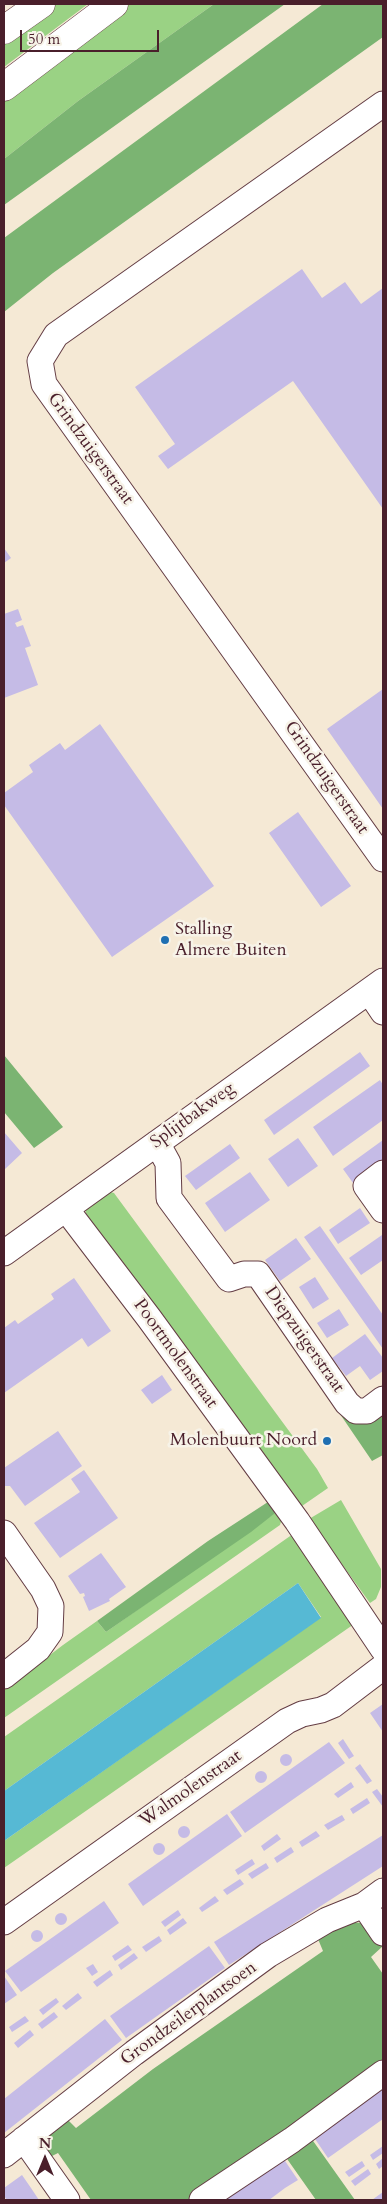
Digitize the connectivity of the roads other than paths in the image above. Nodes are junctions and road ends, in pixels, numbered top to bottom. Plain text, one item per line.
1 (41, 4) edge
2 (114, 4) edge
3 (4, 30) edge
4 (4, 87) edge
5 (383, 104) edge
6 (383, 859) edge
7 (376, 986) edge
8 (383, 1012) edge
9 (157, 1143) junction
10 (383, 1173) edge
11 (66, 1209) junction
12 (383, 1210) edge
13 (4, 1253) edge
14 (383, 1400) edge
15 (4, 1533) edge
16 (383, 1649) edge
17 (383, 1667) edge
18 (4, 1676) edge
19 (373, 1898) edge
20 (4, 1922) edge
21 (383, 1933) edge
22 (383, 2073) edge
23 (24, 2139) junction
24 (4, 2155) edge
25 (67, 2200) edge
26 (202, 2200) edge

1 - 3 highway
2 - 4 highway
5 - 6 street, Grindzuigerstraat
7 - 8 street
7 - 9 street, Splijtbakweg
9 - 11 street, Splijtbakweg
9 - 14 street, Diepzuigerstraat
10 - 12 street
11 - 13 street, Splijtbakweg
11 - 16 street, Poortmolenstraat
15 - 18 street
17 - 20 street, Walmolenstraat
19 - 21 street, Grondzeilerplantsoen
19 - 23 street, Grondzeilerplantsoen
22 - 26 street
23 - 24 street, Grondzeilerplantsoen
23 - 25 street

